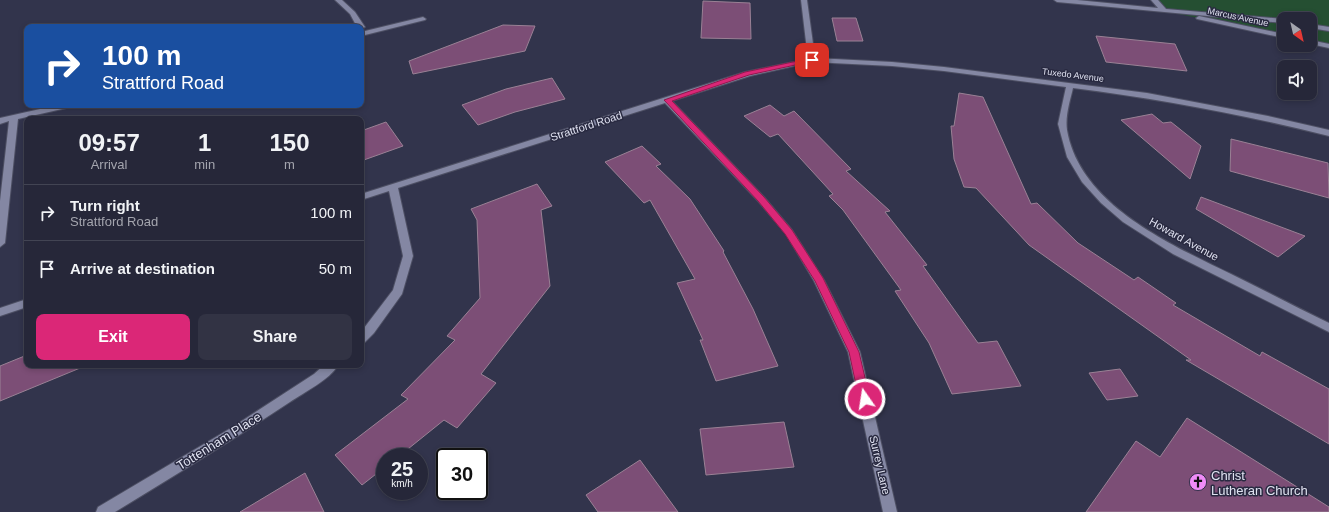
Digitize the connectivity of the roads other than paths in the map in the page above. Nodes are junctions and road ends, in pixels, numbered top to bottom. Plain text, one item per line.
1 (338, 0) edge
2 (804, 0) edge
3 (1057, 0) edge
4 (1154, 0) edge
5 (1164, 11) junction
6 (423, 19) dead end
7 (1277, 21) edge
8 (359, 24) edge
9 (1317, 27) edge
10 (1329, 29) edge
11 (364, 30) edge
12 (1277, 35) edge
13 (1317, 43) edge
14 (1329, 46) edge
15 (812, 60) junction
16 (1070, 85) junction
17 (667, 100) junction
18 (56, 108) edge
19 (14, 118) junction
20 (0, 121) edge
21 (1329, 134) edge
22 (393, 187) junction
23 (364, 196) edge
24 (0, 243) edge
25 (24, 304) edge
26 (0, 312) edge
27 (1329, 328) edge
28 (364, 336) edge
29 (328, 368) edge
30 (103, 512) edge
31 (890, 512) edge

1 - 8 street
2 - 15 street
3 - 5 street, Marcus Avenue
4 - 5 street
5 - 7 street, Marcus Avenue
5 - 12 street, Marcus Avenue
6 - 11 street
9 - 10 street
13 - 14 street
15 - 16 street, Tuxedo Avenue
15 - 17 street, Strattford Road
16 - 21 street, Tuxedo Avenue
16 - 27 street, Howard Avenue
17 - 22 street, Strattford Road
17 - 31 street, Surrey Lane
18 - 19 street
19 - 20 street
19 - 24 street
22 - 23 street, Strattford Road
22 - 28 street
25 - 26 street
29 - 30 street, Tottenham Place

